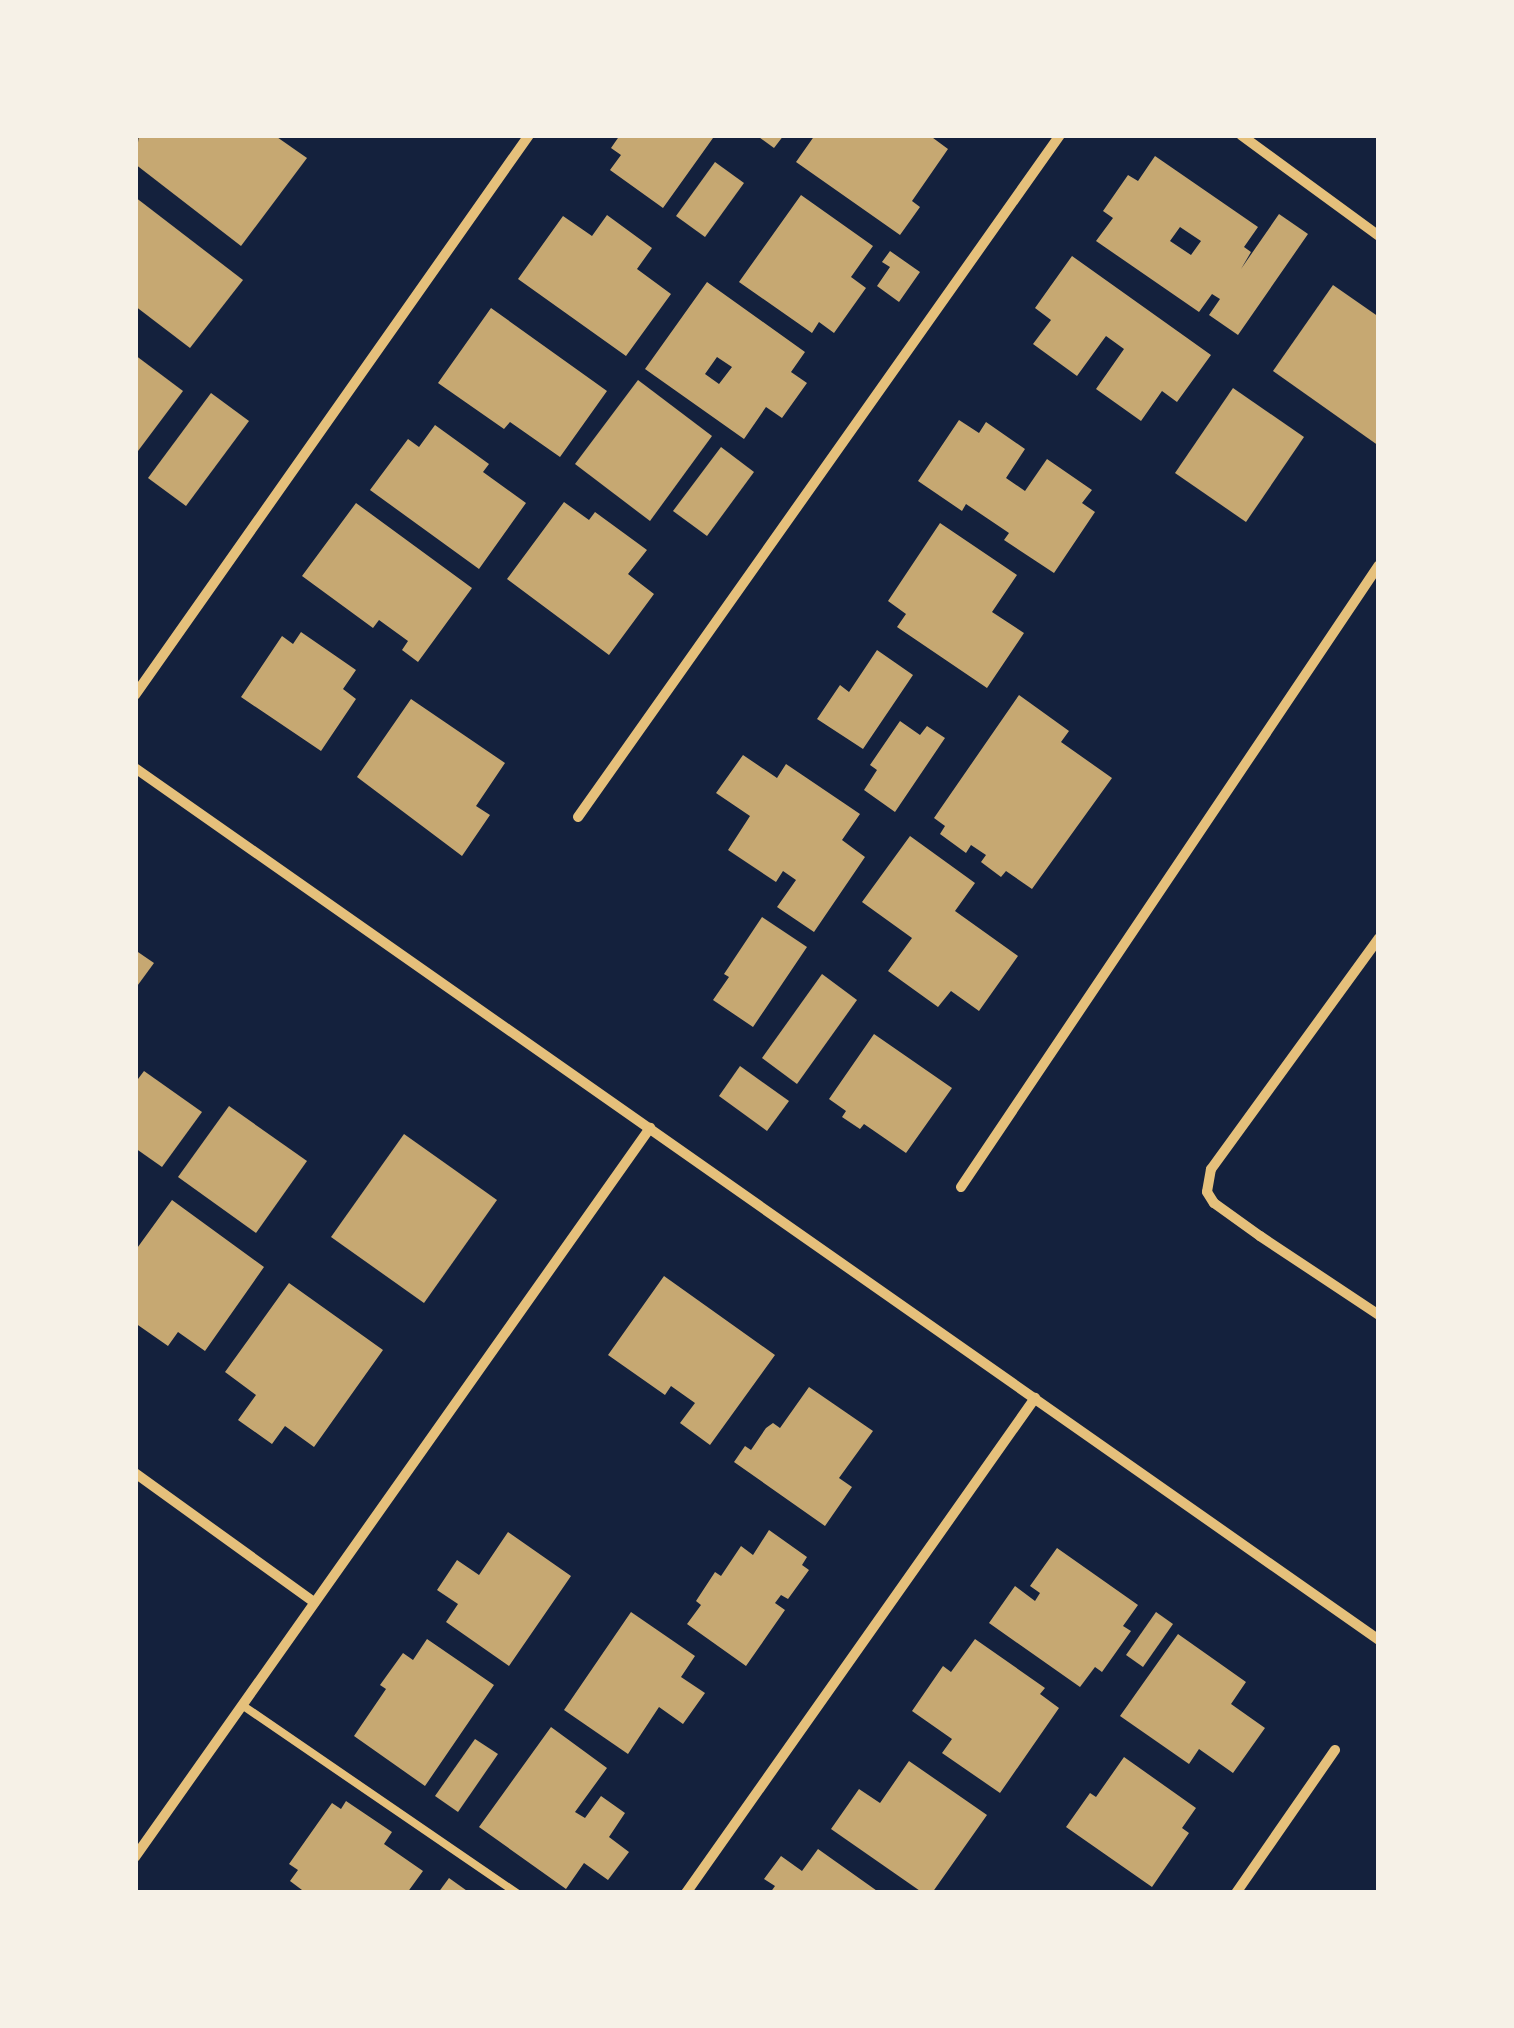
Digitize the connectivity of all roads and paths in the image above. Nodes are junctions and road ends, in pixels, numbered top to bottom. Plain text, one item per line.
1 (529, 135) edge
2 (1060, 135) edge
3 (1242, 135) edge
4 (1379, 236) edge
5 (1379, 566) edge
6 (135, 696) edge
7 (135, 768) edge
8 (578, 817) dead end
9 (1379, 938) edge
10 (650, 1128) junction
11 (961, 1186) dead end
12 (1379, 1314) edge
13 (1035, 1398) junction
14 (135, 1473) edge
15 (314, 1602) junction
16 (1379, 1640) edge
17 (242, 1705) junction
18 (1335, 1750) dead end
19 (135, 1857) edge
20 (516, 1893) edge
21 (686, 1893) edge
22 (1236, 1893) edge

1 - 6 street
2 - 8 street
3 - 4 street
5 - 11 street
7 - 10 street
9 - 12 street
10 - 13 street
10 - 15 street
13 - 16 street
13 - 21 street
14 - 15 street
15 - 17 street
17 - 19 street
17 - 20 lane
18 - 22 street

